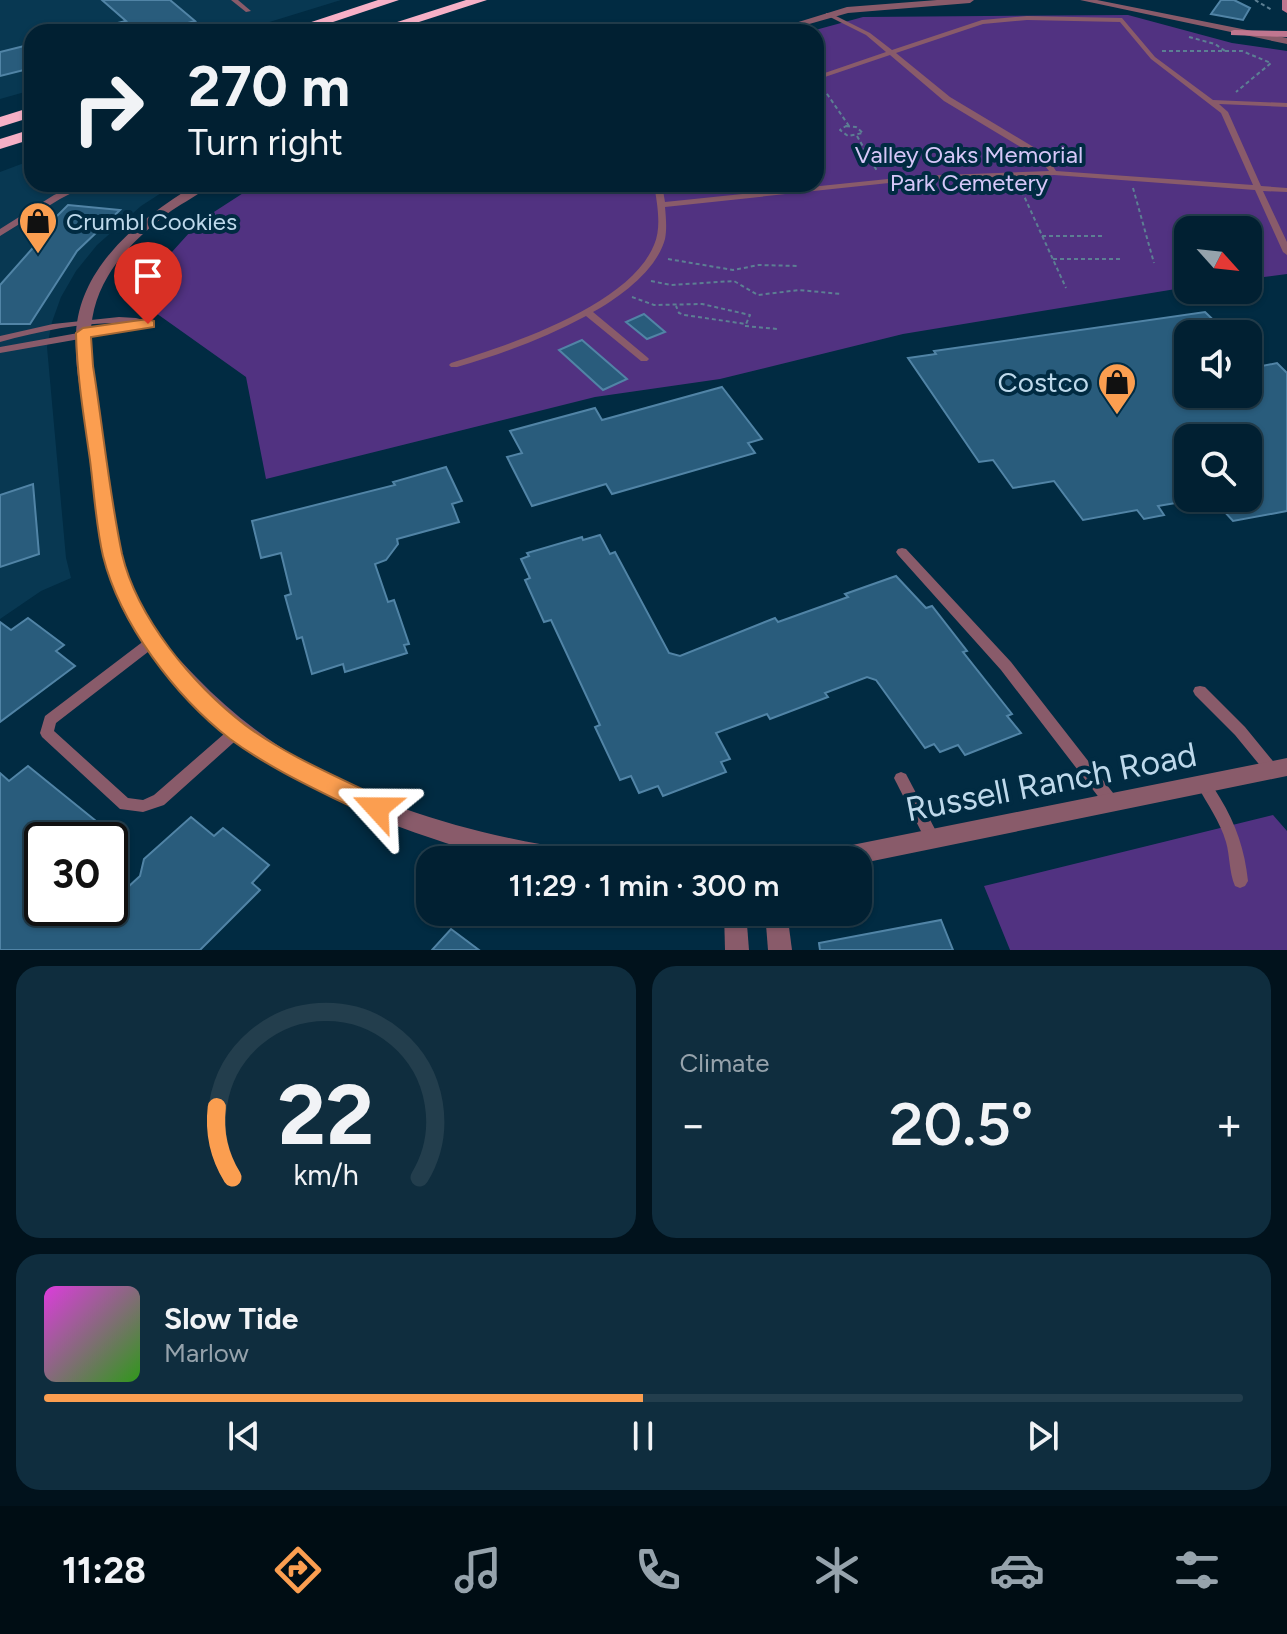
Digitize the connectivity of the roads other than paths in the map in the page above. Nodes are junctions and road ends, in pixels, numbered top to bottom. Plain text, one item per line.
1 (234, 0) edge
2 (392, 0) edge
3 (455, 0) edge
4 (480, 0) edge
5 (970, 0) edge
6 (1084, 0) edge
7 (865, 4) edge
8 (248, 11) dead end
9 (828, 14) junction
10 (314, 24) edge
11 (378, 24) edge
12 (400, 24) edge
13 (796, 24) edge
14 (1234, 33) junction
15 (1287, 34) edge
16 (1287, 41) edge
17 (890, 52) junction
18 (824, 75) edge
19 (1211, 102) junction
20 (1287, 105) edge
21 (24, 114) edge
22 (0, 122) edge
23 (24, 136) edge
24 (0, 144) edge
25 (1054, 173) junction
26 (1259, 186) junction
27 (824, 188) edge
28 (1286, 189) edge
29 (68, 192) edge
30 (194, 192) edge
31 (659, 192) edge
32 (787, 192) edge
33 (661, 205) junction
34 (0, 233) edge
35 (1287, 252) edge
36 (586, 311) junction
37 (84, 328) junction
38 (0, 339) edge
39 (0, 350) edge
40 (644, 359) dead end
41 (454, 365) dead end
42 (902, 552) dead end
43 (153, 641) junction
44 (1200, 691) dead end
45 (237, 731) junction
46 (1282, 770) edge
47 (901, 778) dead end
48 (1204, 785) junction
49 (1112, 803) junction
50 (932, 838) junction
51 (501, 846) edge
52 (872, 851) edge
53 (1240, 881) dead end
54 (736, 926) edge
55 (777, 926) edge
56 (737, 950) edge
57 (780, 950) edge

1 - 8 lane
2 - 10 highway
3 - 11 highway
4 - 12 highway
5 - 7 street
6 - 14 street
7 - 9 street
9 - 13 street
9 - 17 lane
14 - 15 main road
14 - 16 street
17 - 18 lane
17 - 19 lane
17 - 25 lane
19 - 20 lane
19 - 26 lane
21 - 22 highway
23 - 24 highway
25 - 26 lane
25 - 27 lane
26 - 28 lane
26 - 35 lane
29 - 34 lane
30 - 37 street
31 - 33 lane
32 - 33 lane
33 - 36 lane
36 - 40 lane
36 - 41 lane
37 - 37 lane
37 - 38 lane
37 - 39 lane
37 - 43 street
42 - 49 lane
43 - 45 street
43 - 45 lane
44 - 46 lane
45 - 51 street
46 - 48 street, Russell Ranch Road
47 - 50 lane
48 - 49 street, Russell Ranch Road
48 - 53 lane
49 - 50 street, Russell Ranch Road
50 - 52 street, Russell Ranch Road
54 - 56 street
55 - 57 street

